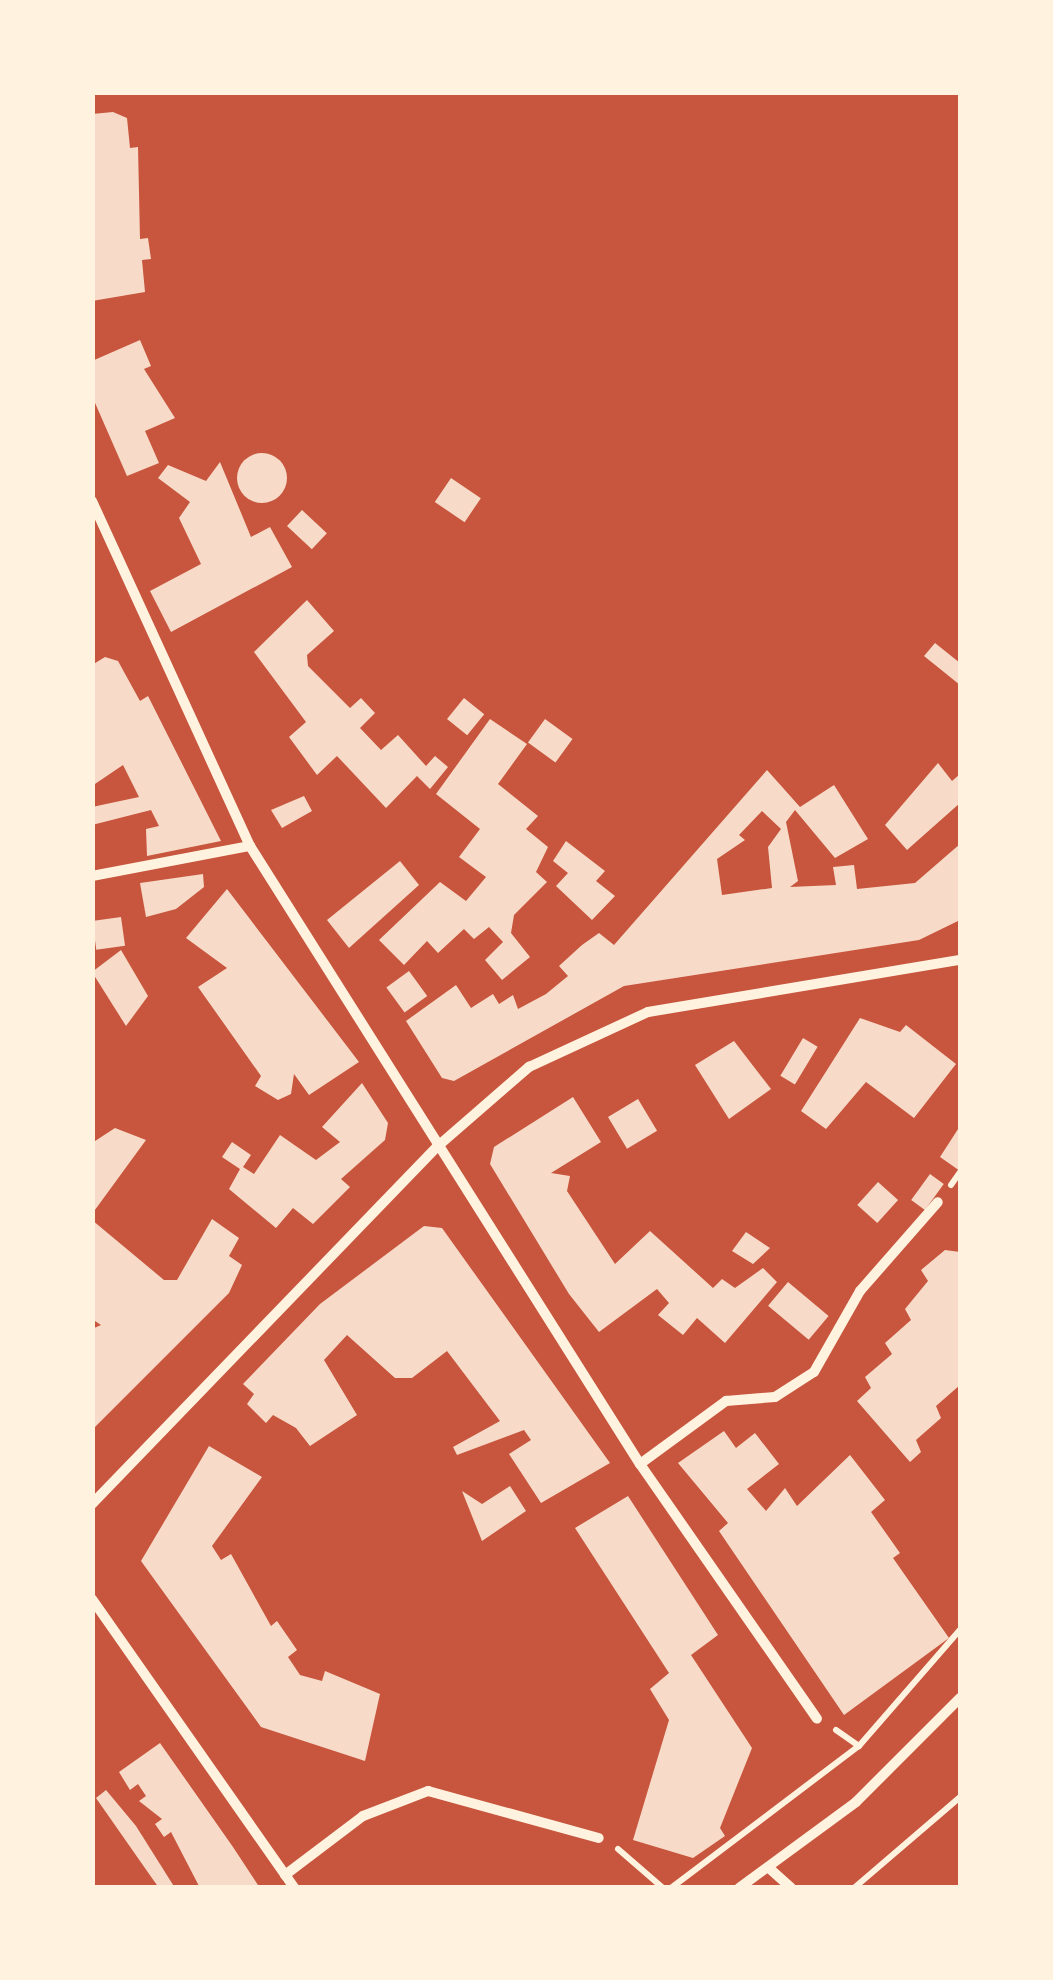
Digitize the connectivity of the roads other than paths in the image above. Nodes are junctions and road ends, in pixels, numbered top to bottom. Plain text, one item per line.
1 (92, 501) edge
2 (250, 846) junction
3 (92, 876) edge
4 (960, 960) edge
5 (955, 970) edge
6 (438, 1146) junction
7 (938, 1202) dead end
8 (640, 1464) junction
9 (92, 1504) edge
10 (92, 1598) edge
11 (960, 1698) edge
12 (816, 1719) dead end
13 (599, 1838) dead end
14 (770, 1868) junction
15 (285, 1875) junction
16 (294, 1888) edge
17 (740, 1888) edge
18 (791, 1888) edge

1 - 2 street
2 - 3 street
2 - 6 street
4 - 5 street
5 - 6 street
6 - 8 street
6 - 9 street
7 - 8 street
8 - 12 street
10 - 15 street
11 - 14 street
13 - 15 street
14 - 17 street
14 - 18 street
15 - 16 street

